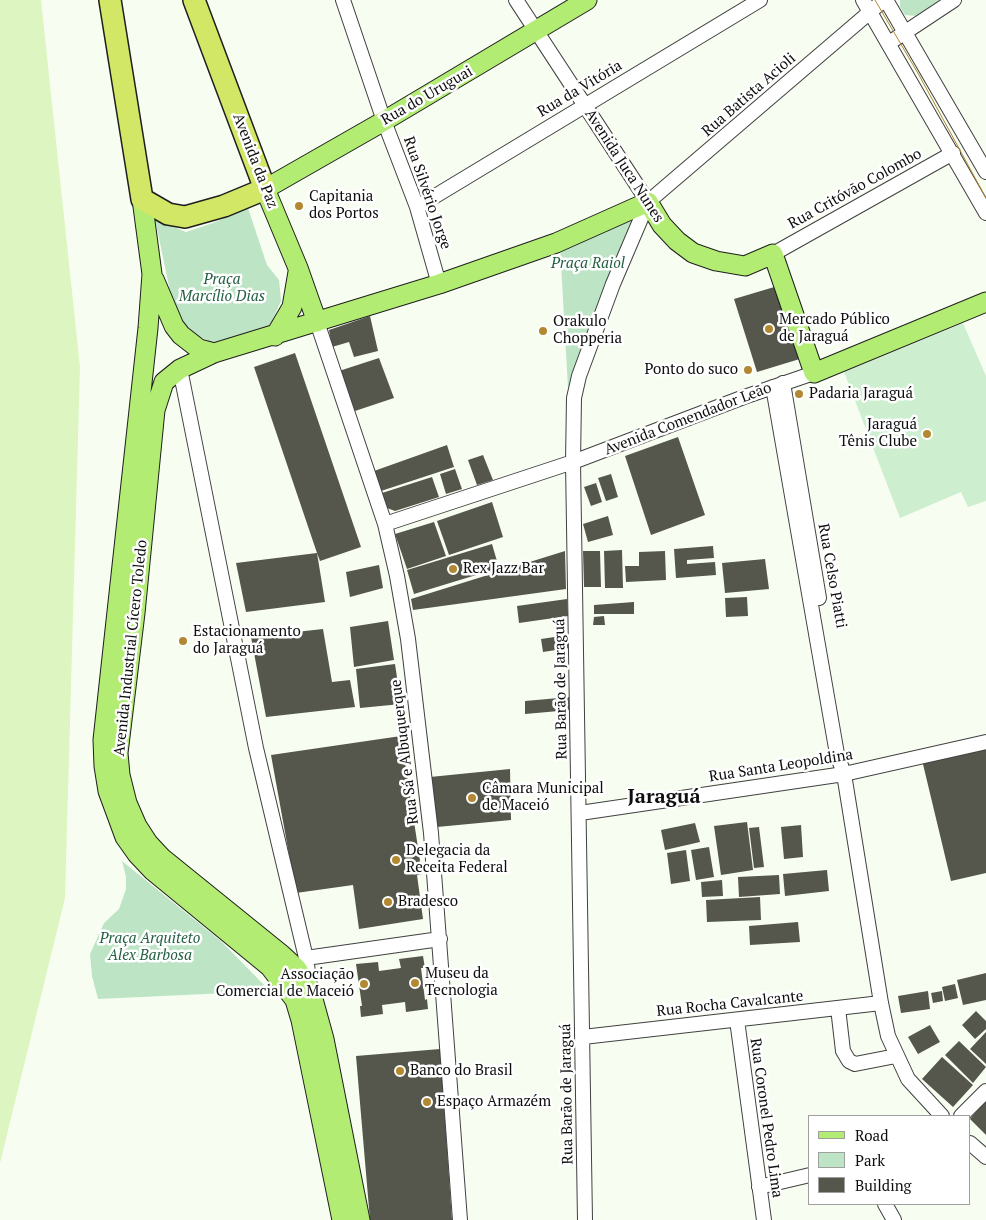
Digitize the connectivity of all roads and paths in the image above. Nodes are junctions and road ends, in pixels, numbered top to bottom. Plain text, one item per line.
1 (194, 0) edge
2 (343, 0) edge
3 (516, 0) edge
4 (587, 0) edge
5 (760, 0) edge
6 (885, 0) edge
7 (954, 0) edge
8 (114, 4) edge
9 (867, 6) edge
10 (537, 31) junction
11 (906, 32) junction
12 (889, 43) junction
13 (584, 105) junction
14 (384, 121) junction
15 (986, 144) edge
16 (973, 150) junction
17 (953, 153) junction
18 (986, 172) edge
19 (265, 189) junction
20 (142, 199) junction
21 (648, 202) junction
22 (417, 207) junction
23 (986, 213) edge
24 (773, 254) junction
25 (298, 268) junction
26 (152, 274) junction
27 (439, 284) junction
28 (986, 302) edge
29 (317, 322) junction
30 (275, 336) junction
31 (214, 353) junction
32 (180, 369) junction
33 (814, 373) junction
34 (778, 385) junction
35 (573, 462) junction
36 (385, 524) junction
37 (986, 742) edge
38 (844, 774) junction
39 (580, 813) junction
40 (440, 939) junction
41 (306, 958) junction
42 (311, 992) junction
43 (881, 1003) junction
44 (838, 1008) junction
45 (737, 1020) junction
46 (583, 1037) junction
47 (896, 1056) junction
48 (986, 1091) edge
49 (941, 1115) edge
50 (961, 1115) edge
51 (971, 1144) edge
52 (986, 1158) edge
53 (808, 1175) edge
54 (759, 1187) junction
55 (886, 1205) edge
56 (342, 1220) edge
57 (360, 1220) edge
58 (460, 1220) edge
59 (585, 1220) edge
60 (764, 1220) edge
61 (894, 1220) edge

1 - 19 highway, Avenida da Paz
2 - 14 street, Rua Silvério Jorge
3 - 10 street, Avenida Juca Nunes
4 - 10 main road, Rua do Uruguai
5 - 13 street, Rua da Vitória
6 - 9 street, Rua Batista Acioli
6 - 11 street
7 - 11 street
8 - 20 highway
9 - 12 street
9 - 21 street, Rua Batista Acioli
10 - 13 street, Avenida Juca Nunes
10 - 14 main road, Rua do Uruguai
11 - 12 street
11 - 16 street
12 - 17 street
13 - 21 street, Avenida Juca Nunes
13 - 22 street, Rua da Vitória
14 - 19 main road, Rua do Uruguai
14 - 22 street, Rua Silvério Jorge
15 - 16 street
16 - 18 street
17 - 23 street
17 - 24 street, Rua Critóvão Colombo
19 - 20 highway
19 - 25 main road, Avenida da Paz
20 - 26 main road
21 - 24 main road, Avenida Juca Nunes
21 - 27 main road, Avenida Industrial Cícero Toledo
21 - 35 street, Rua Barão de Jaraguá
22 - 27 street, Rua Silvério Jorge
24 - 33 main road
25 - 29 main road, Avenida da Paz
25 - 30 main road
26 - 31 main road
26 - 56 main road, Avenida Industrial Cícero Toledo
27 - 29 main road, Avenida Industrial Cícero Toledo
28 - 33 main road, Avenida Comendador Leão
29 - 30 main road, Avenida Industrial Cícero Toledo
29 - 36 street, Rua Sá e Albuquerque
30 - 31 main road, Avenida Industrial Cícero Toledo
31 - 32 main road, Avenida Industrial Cícero Toledo
32 - 41 street
32 - 42 main road, Avenida Industrial Cícero Toledo
33 - 34 street, Avenida Comendador Leão
34 - 35 street, Avenida Comendador Leão
34 - 38 street, Rua Celso Piatti
35 - 36 street, Avenida Comendador Leão
35 - 39 street, Rua Barão de Jaraguá
36 - 40 street, Rua Sá e Albuquerque
37 - 38 street, Rua Santa Leopoldina
38 - 39 street, Rua Santa Leopoldina
38 - 43 street, Rua Celso Piatti
39 - 46 street, Rua Barão de Jaraguá
40 - 41 street
40 - 58 street, Rua Sá e Albuquerque
41 - 42 street
42 - 57 main road, Avenida Industrial Cícero Toledo
43 - 44 street, Rua Rocha Cavalcante
43 - 47 street, Rua Celso Piatti
44 - 45 street, Rua Rocha Cavalcante
44 - 47 street
45 - 46 street, Rua Rocha Cavalcante
45 - 54 street, Rua Coronel Pedro Lima
46 - 59 street, Rua Barão de Jaraguá
47 - 49 street, Rua Celso Piatti
48 - 50 street
51 - 52 street
53 - 54 street
54 - 60 street, Rua Coronel Pedro Lima
55 - 61 street

